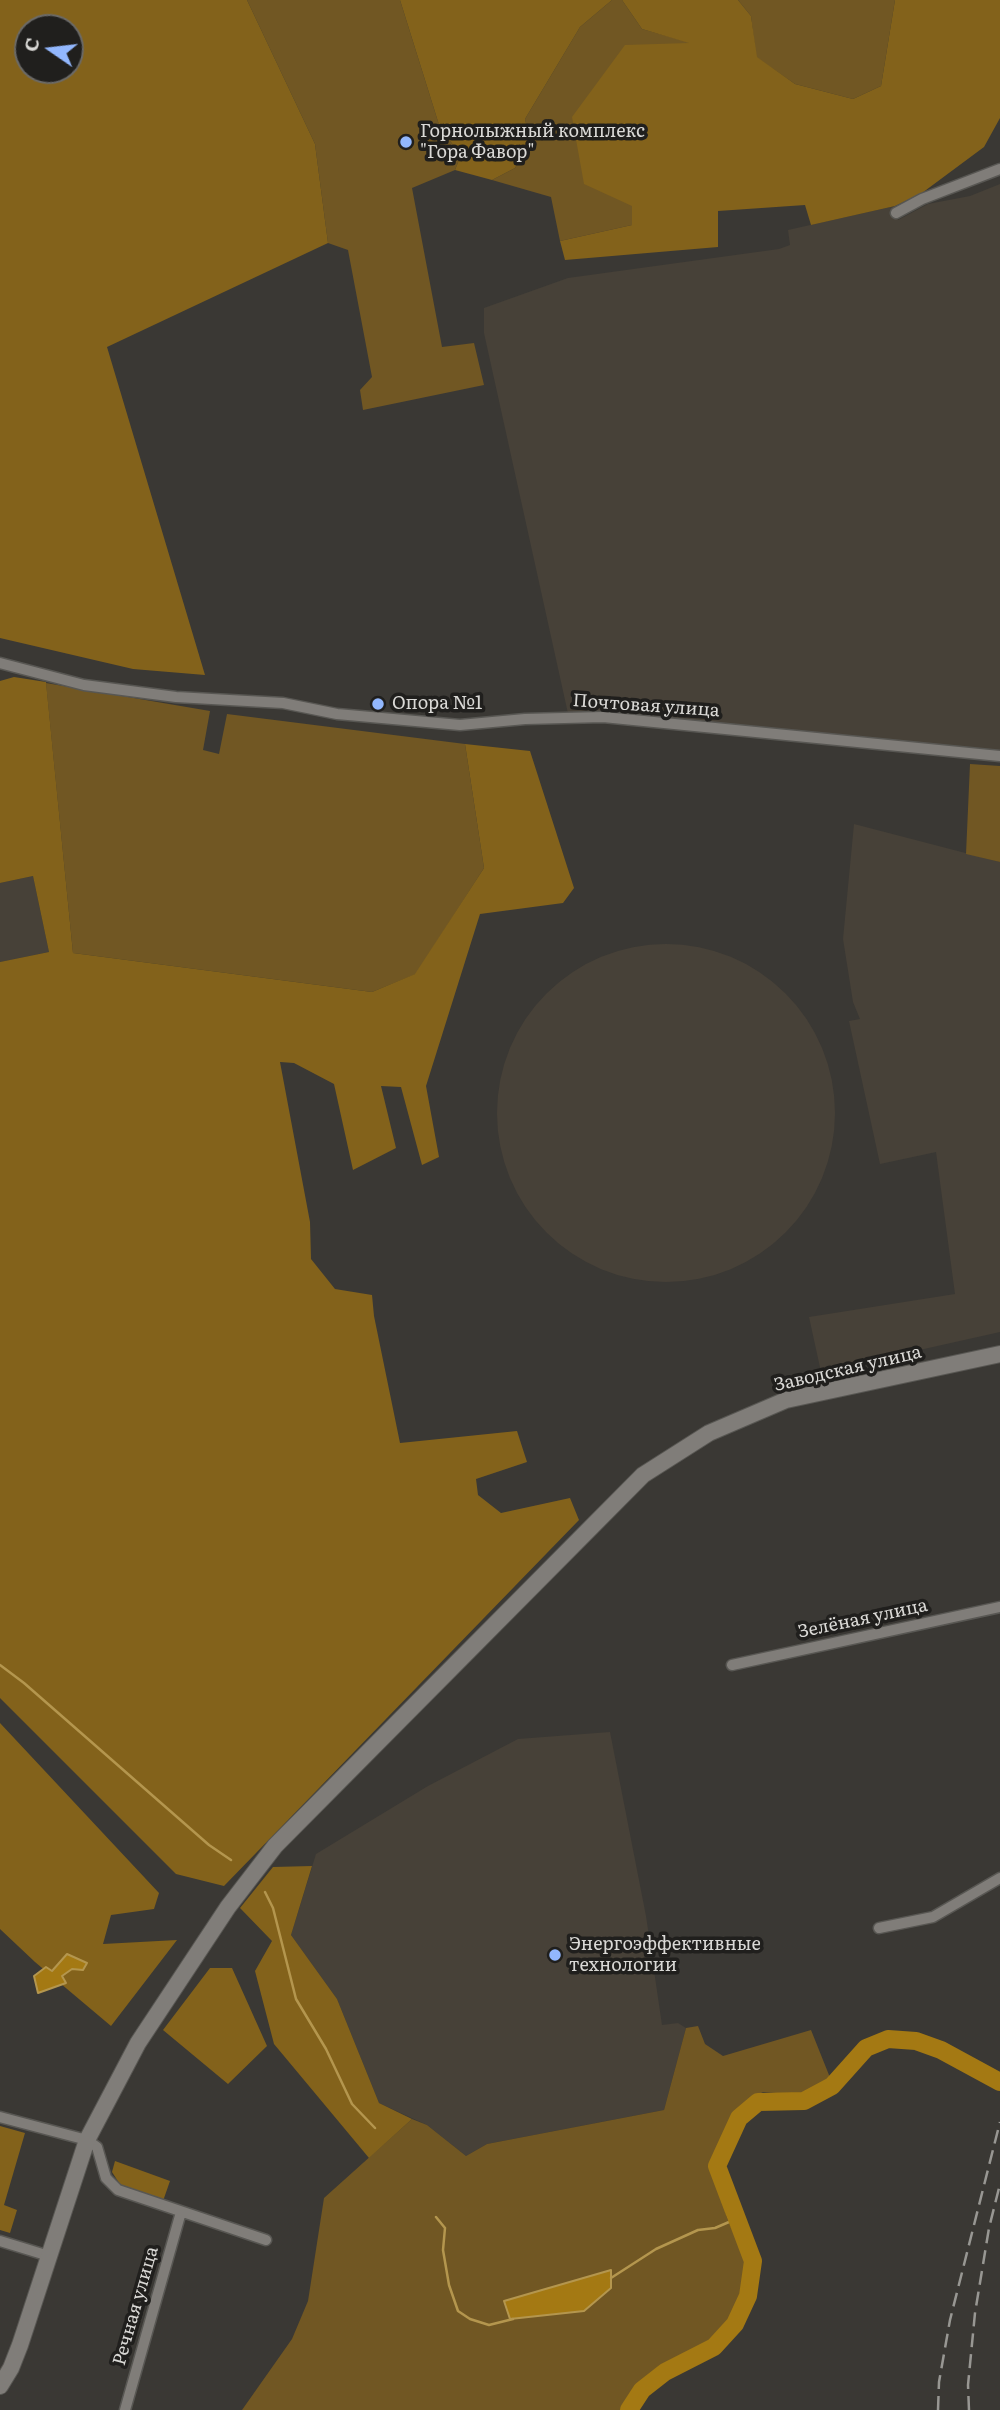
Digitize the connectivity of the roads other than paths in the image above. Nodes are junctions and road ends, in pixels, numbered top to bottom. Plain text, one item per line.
1 (1000, 169) edge
2 (896, 213) dead end
3 (0, 663) edge
4 (1000, 756) edge
5 (1000, 1354) edge
6 (1000, 1607) edge
7 (733, 1665) dead end
8 (1000, 1878) edge
9 (879, 1928) dead end
10 (0, 2117) edge
11 (87, 2140) junction
12 (181, 2212) junction
13 (266, 2240) dead end
14 (0, 2241) edge
15 (49, 2256) junction
16 (0, 2386) edge
17 (125, 2410) edge

1 - 2 street
3 - 4 street, Почтовая улица
5 - 11 main road, Заводская улица
6 - 7 street, Зелёная улица
8 - 9 street
10 - 11 street
11 - 12 street
11 - 15 main road, Заводская улица
12 - 13 street
12 - 17 street, Речная улица
14 - 15 street
15 - 16 main road, Заводская улица

